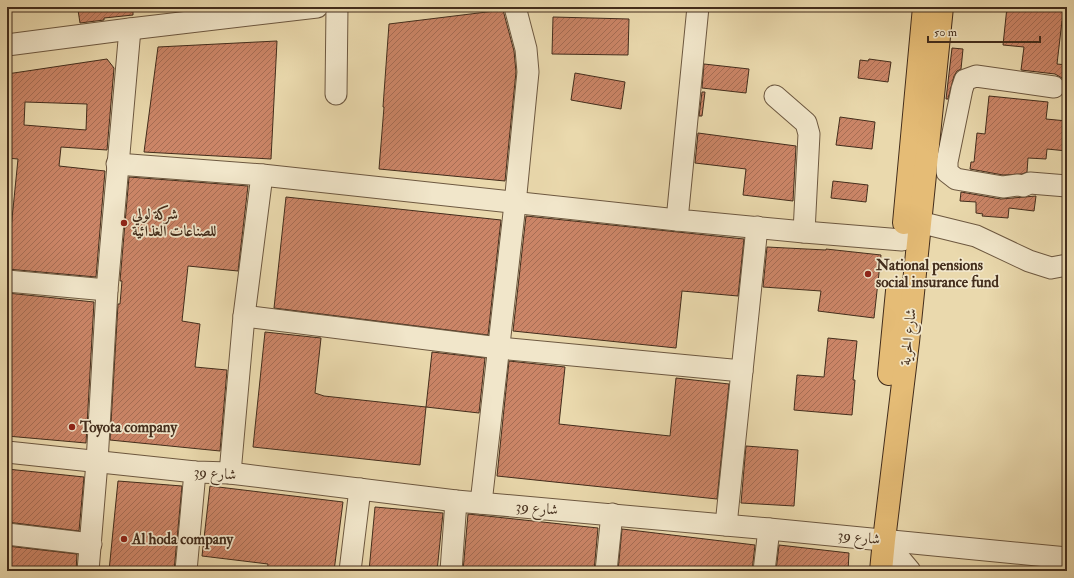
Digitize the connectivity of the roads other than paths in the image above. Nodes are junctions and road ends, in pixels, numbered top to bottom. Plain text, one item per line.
1 (317, 7) edge
2 (337, 7) edge
3 (515, 7) edge
4 (698, 7) edge
5 (924, 7) edge
6 (942, 7) edge
7 (130, 29) junction
8 (7, 46) edge
9 (1054, 87) dead end
10 (336, 94) dead end
11 (775, 96) dead end
12 (117, 164) junction
13 (262, 175) junction
14 (1067, 186) edge
15 (515, 204) junction
16 (677, 220) junction
17 (919, 222) junction
18 (757, 227) junction
19 (804, 232) junction
20 (902, 240) junction
21 (1067, 265) edge
22 (7, 281) edge
23 (107, 290) junction
24 (244, 316) junction
25 (499, 348) junction
26 (742, 371) junction
27 (7, 452) edge
28 (98, 462) junction
29 (195, 472) junction
30 (230, 473) junction
31 (360, 489) junction
32 (456, 501) junction
33 (481, 503) junction
34 (612, 514) junction
35 (726, 525) junction
36 (769, 528) junction
37 (7, 534) edge
38 (878, 539) junction
39 (91, 544) junction
40 (1067, 558) edge
41 (88, 571) edge
42 (186, 571) edge
43 (350, 571) edge
44 (451, 571) edge
45 (606, 571) edge
46 (764, 571) edge
47 (869, 571) edge
48 (882, 571) edge
49 (910, 571) edge

1 - 7 street
2 - 10 street
3 - 15 street
4 - 16 street
5 - 20 main road, شارع الحرية
6 - 17 main road, شارع الحرية
7 - 8 street
7 - 12 street
9 - 14 street
11 - 19 street
12 - 13 street
12 - 23 street
13 - 15 street
13 - 24 street
15 - 16 street
15 - 25 street
16 - 18 street
17 - 21 street
17 - 38 main road, شارع الحرية
18 - 19 street
18 - 26 street
19 - 20 street
20 - 38 main road, شارع الحرية
22 - 23 street
23 - 28 street
24 - 25 street
24 - 30 street
25 - 26 street
25 - 33 street
26 - 35 street
27 - 28 street, شارع 39
28 - 29 street, شارع 39
28 - 39 street
29 - 30 street, شارع 39
29 - 42 street
30 - 31 street, شارع 39
31 - 32 street, شارع 39
31 - 43 street
32 - 33 street, شارع 39
32 - 44 street
33 - 34 street, شارع 39
34 - 35 street, شارع 39
34 - 45 street
35 - 36 street, شارع 39
36 - 38 street, شارع 39
36 - 46 street
37 - 39 street
38 - 40 street, شارع 39
38 - 47 main road, شارع الحرية
38 - 48 main road, شارع الحرية
38 - 49 street
39 - 41 street

